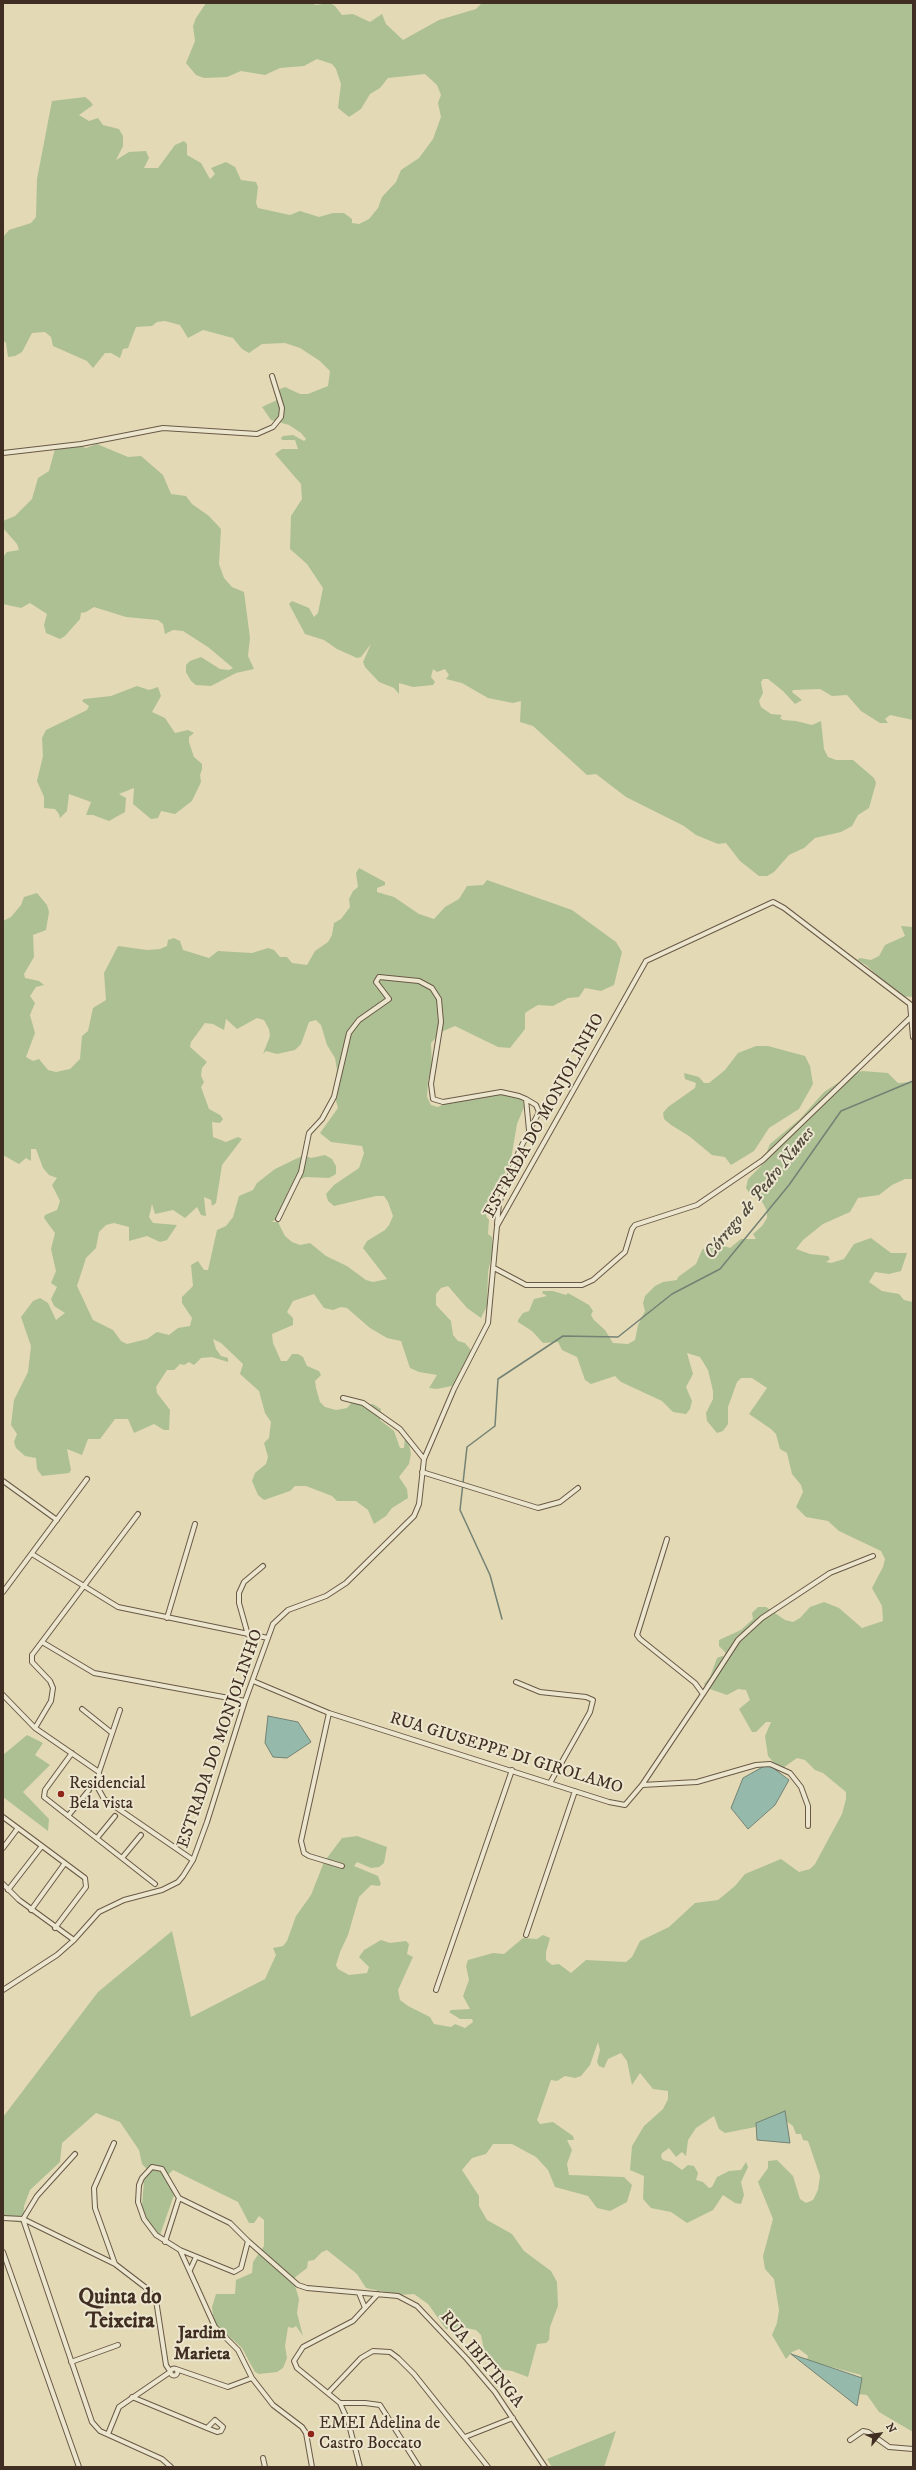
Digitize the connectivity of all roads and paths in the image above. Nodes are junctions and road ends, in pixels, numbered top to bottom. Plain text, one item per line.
1 (272, 376) dead end
2 (3, 453) edge
3 (910, 1018) junction
4 (913, 1037) edge
5 (526, 1099) junction
6 (529, 1130) junction
7 (278, 1220) dead end
8 (497, 1226) junction
9 (494, 1268) junction
10 (343, 1398) dead end
11 (424, 1458) junction
12 (422, 1472) junction
13 (87, 1479) dead end
14 (3, 1481) edge
15 (578, 1488) dead end
16 (138, 1514) dead end
17 (57, 1520) junction
18 (195, 1524) dead end
19 (667, 1539) dead end
20 (32, 1554) junction
21 (873, 1556) dead end
22 (263, 1566) dead end
23 (84, 1586) junction
24 (3, 1592) edge
25 (167, 1618) junction
26 (248, 1635) junction
27 (268, 1638) junction
28 (42, 1642) junction
29 (253, 1682) junction
30 (516, 1682) dead end
31 (703, 1694) junction
32 (3, 1695) edge
33 (246, 1702) junction
34 (82, 1709) dead end
35 (120, 1710) dead end
36 (329, 1713) junction
37 (35, 1728) junction
38 (112, 1733) junction
39 (72, 1754) junction
40 (512, 1770) junction
41 (99, 1772) junction
42 (550, 1783) junction
43 (642, 1785) junction
44 (89, 1790) dead end
45 (575, 1791) junction
46 (68, 1816) junction
47 (115, 1816) dead end
48 (3, 1817) edge
49 (808, 1826) dead end
50 (18, 1828) junction
51 (141, 1835) dead end
52 (97, 1838) junction
53 (42, 1846) junction
54 (3, 1848) edge
55 (122, 1858) junction
56 (193, 1860) junction
57 (65, 1864) junction
58 (342, 1866) dead end
59 (3, 1884) edge
60 (156, 1884) dead end
61 (8, 1890) junction
62 (31, 1910) junction
63 (55, 1928) junction
64 (526, 1935) dead end
65 (74, 1940) junction
66 (3, 1990) edge
67 (436, 1990) dead end
68 (114, 2143) dead end
69 (75, 2154) dead end
70 (179, 2198) junction
71 (3, 2218) edge
72 (23, 2219) junction
73 (165, 2242) junction
74 (248, 2242) junction
75 (180, 2250) junction
76 (3, 2252) edge
77 (196, 2257) junction
78 (115, 2264) junction
79 (190, 2270) junction
80 (359, 2294) junction
81 (378, 2294) junction
82 (365, 2308) junction
83 (118, 2345) dead end
84 (71, 2362) junction
85 (174, 2371) junction
86 (252, 2378) junction
87 (328, 2393) junction
88 (132, 2397) junction
89 (340, 2403) junction
90 (513, 2418) junction
91 (207, 2428) dead end
92 (108, 2434) junction
93 (465, 2436) junction
94 (850, 2440) dead end
95 (913, 2449) edge
96 (263, 2458) dead end
97 (79, 2467) edge
98 (171, 2467) edge
99 (265, 2467) edge
100 (312, 2467) edge
101 (360, 2467) edge
102 (419, 2467) edge
103 (488, 2467) edge
104 (545, 2467) edge

1 - 2 street
3 - 4 street
3 - 8 street, ESTRADA DO MONJOLINHO
3 - 9 street
5 - 6 street
5 - 6 street
5 - 7 street
6 - 8 street
8 - 9 street, ESTRADA DO MONJOLINHO
9 - 11 street, ESTRADA DO MONJOLINHO
10 - 11 street
11 - 12 street, ESTRADA DO MONJOLINHO
12 - 15 street
12 - 27 street, ESTRADA DO MONJOLINHO
13 - 17 street
14 - 17 street
16 - 23 street
17 - 20 street
18 - 25 street
19 - 31 street
20 - 23 street
20 - 24 street
21 - 31 street, RUA GIUSEPPE DI GIROLAMO
22 - 26 street
23 - 25 street
23 - 28 street
25 - 26 street
26 - 27 street
27 - 29 street, ESTRADA DO MONJOLINHO
28 - 33 street
28 - 37 street
29 - 33 street, ESTRADA DO MONJOLINHO
29 - 36 street, RUA GIUSEPPE DI GIROLAMO
30 - 42 street
31 - 43 street, RUA GIUSEPPE DI GIROLAMO
32 - 37 street
33 - 56 street, ESTRADA DO MONJOLINHO
34 - 38 street
35 - 38 street
36 - 40 street, RUA GIUSEPPE DI GIROLAMO
36 - 58 street
37 - 39 street
38 - 41 street
39 - 41 street
39 - 46 street
40 - 42 street, RUA GIUSEPPE DI GIROLAMO
40 - 67 street
41 - 56 street
42 - 45 street, RUA GIUSEPPE DI GIROLAMO
43 - 45 street, RUA GIUSEPPE DI GIROLAMO
43 - 49 street
44 - 46 street
45 - 64 street
46 - 52 street
47 - 52 street
48 - 50 street
50 - 53 street
50 - 54 street
51 - 55 street
52 - 55 street
53 - 57 street
53 - 61 street
55 - 60 street
56 - 65 street, ESTRADA DO MONJOLINHO
57 - 62 street
57 - 63 street
59 - 61 street
61 - 62 street
62 - 63 street
63 - 65 street
65 - 66 street, ESTRADA DO MONJOLINHO
68 - 78 street
69 - 72 street
70 - 73 street
70 - 73 street
70 - 74 street, RUA IBITINGA
71 - 72 street
72 - 78 street
72 - 84 street
73 - 75 street
74 - 77 street
74 - 80 street, RUA IBITINGA
75 - 77 street
75 - 79 street
76 - 97 street
77 - 79 street
78 - 85 street
79 - 86 street
80 - 81 street, RUA IBITINGA
80 - 82 street
81 - 82 street
81 - 90 street, RUA IBITINGA
82 - 87 street
83 - 84 street
84 - 92 street
85 - 86 street
85 - 88 street
86 - 100 street
87 - 89 street
87 - 93 street
88 - 91 street
88 - 92 street
89 - 101 street
89 - 102 street
90 - 93 street
90 - 104 street, RUA IBITINGA
92 - 98 street
93 - 103 street
94 - 95 street
96 - 99 street

